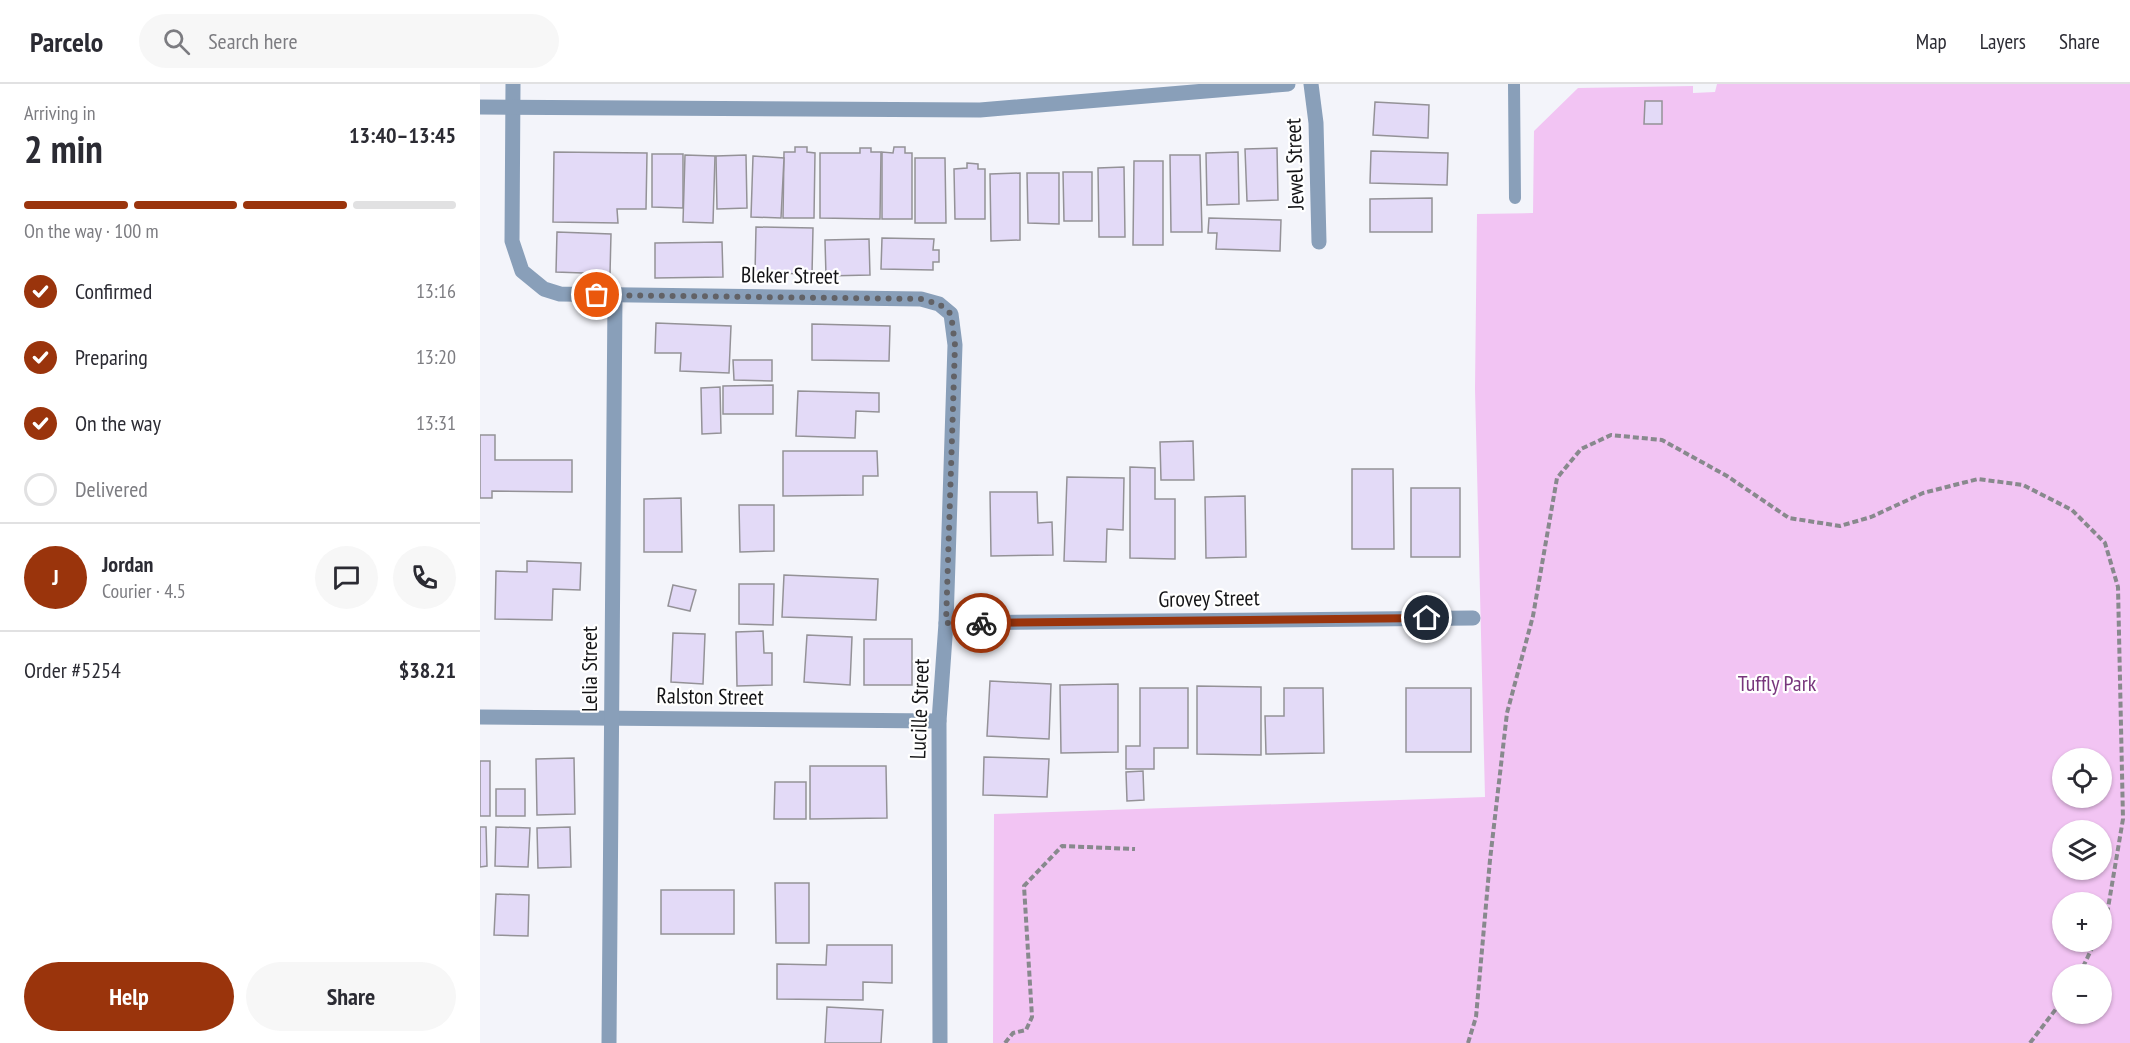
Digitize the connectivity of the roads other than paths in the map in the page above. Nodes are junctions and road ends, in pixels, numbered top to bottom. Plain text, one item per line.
1 (513, 84) edge
2 (1288, 84) edge
3 (1311, 84) edge
4 (1514, 84) edge
5 (480, 107) edge
6 (513, 107) junction
7 (1515, 198) dead end
8 (1319, 242) dead end
9 (615, 295) junction
10 (954, 377) joint
11 (1473, 618) dead end
12 (946, 623) junction
13 (480, 717) edge
14 (611, 718) junction
15 (939, 721) junction
16 (609, 1043) edge
17 (940, 1043) edge

1 - 6 street
2 - 6 street
3 - 8 street, Jewel Street
4 - 7 lane
5 - 6 street
6 - 9 street, Bleker Street
9 - 10 street, Bleker Street
9 - 14 street, Lelia Street
10 - 12 street, Lucille Street
11 - 12 street, Grovey Street
12 - 15 street, Lucille Street
13 - 14 street, Ralston Street
14 - 15 street, Ralston Street
14 - 16 street, Lelia Street
15 - 17 street, Lucille Street

